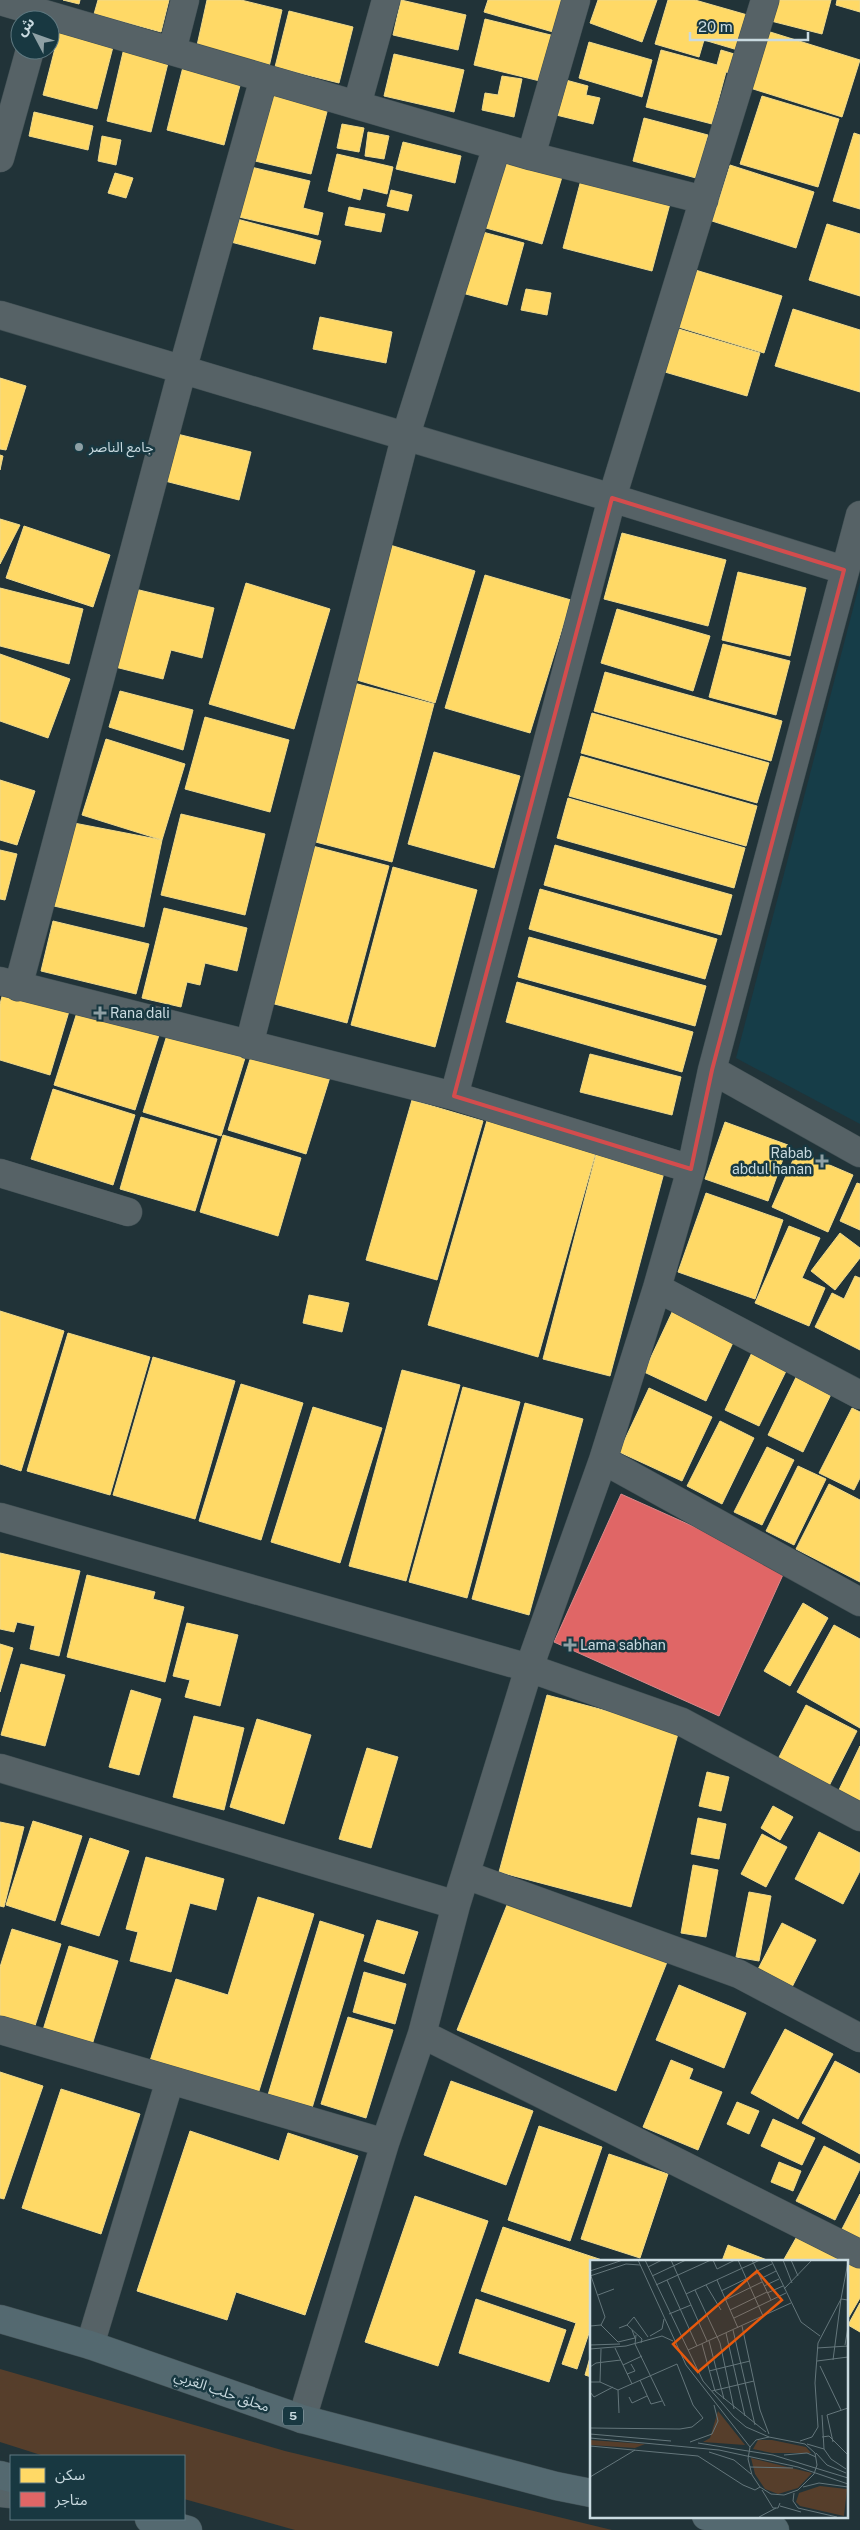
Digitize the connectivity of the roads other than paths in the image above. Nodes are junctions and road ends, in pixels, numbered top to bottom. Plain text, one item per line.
1 (185, 0) edge
2 (386, 0) edge
3 (576, 0) edge
4 (765, 0) edge
5 (2, 1) edge
6 (23, 10) edge
7 (60, 22) edge
8 (172, 51) junction
9 (27, 60) edge
10 (264, 78) junction
11 (357, 105) junction
12 (497, 146) junction
13 (531, 156) junction
14 (0, 158) edge
15 (704, 200) junction
16 (0, 316) edge
17 (182, 370) junction
18 (405, 438) junction
19 (612, 498) junction
20 (860, 515) edge
21 (844, 570) junction
22 (9, 984) edge
23 (249, 1045) junction
24 (712, 1070) junction
25 (454, 1096) junction
26 (860, 1153) edge
27 (691, 1169) junction
28 (0, 1173) edge
29 (128, 1212) dead end
30 (657, 1288) junction
31 (860, 1396) edge
32 (603, 1460) junction
33 (0, 1517) edge
34 (860, 1602) edge
35 (529, 1668) junction
36 (0, 1768) edge
37 (860, 1817) edge
38 (466, 1874) junction
39 (456, 1905) junction
40 (0, 2030) edge
41 (422, 2034) junction
42 (860, 2038) edge
43 (170, 2080) junction
44 (385, 2143) junction
45 (860, 2254) edge
46 (0, 2319) edge
47 (90, 2345) junction
48 (302, 2419) junction
49 (590, 2493) edge
50 (716, 2518) edge
51 (153, 2520) edge
52 (188, 2530) edge
53 (775, 2530) edge

1 - 8 street
2 - 11 street
3 - 13 street
4 - 15 street
5 - 6 street
7 - 8 street
8 - 10 street
9 - 14 street
10 - 11 street
10 - 17 street
11 - 12 street
12 - 13 street
12 - 18 street
13 - 15 street
15 - 19 street
16 - 17 street
17 - 18 street
17 - 22 street
18 - 19 street
18 - 23 street
19 - 21 street
19 - 25 street
20 - 21 street
21 - 24 street
22 - 23 street
23 - 25 street
24 - 26 street
24 - 27 street
25 - 27 street
27 - 30 street
28 - 29 street
30 - 31 street
30 - 32 street
32 - 34 street
32 - 35 street
33 - 35 street
35 - 37 street
35 - 38 street
36 - 39 street
38 - 39 street
38 - 42 street
39 - 41 street
40 - 43 street
41 - 44 street
41 - 45 street
43 - 44 street
43 - 47 street
44 - 48 street
46 - 47 highway, محلق حلب الغربي / 5
47 - 48 highway, محلق حلب الغربي / 5
48 - 49 highway, محلق حلب الغربي / 5
50 - 53 highway
51 - 52 highway

